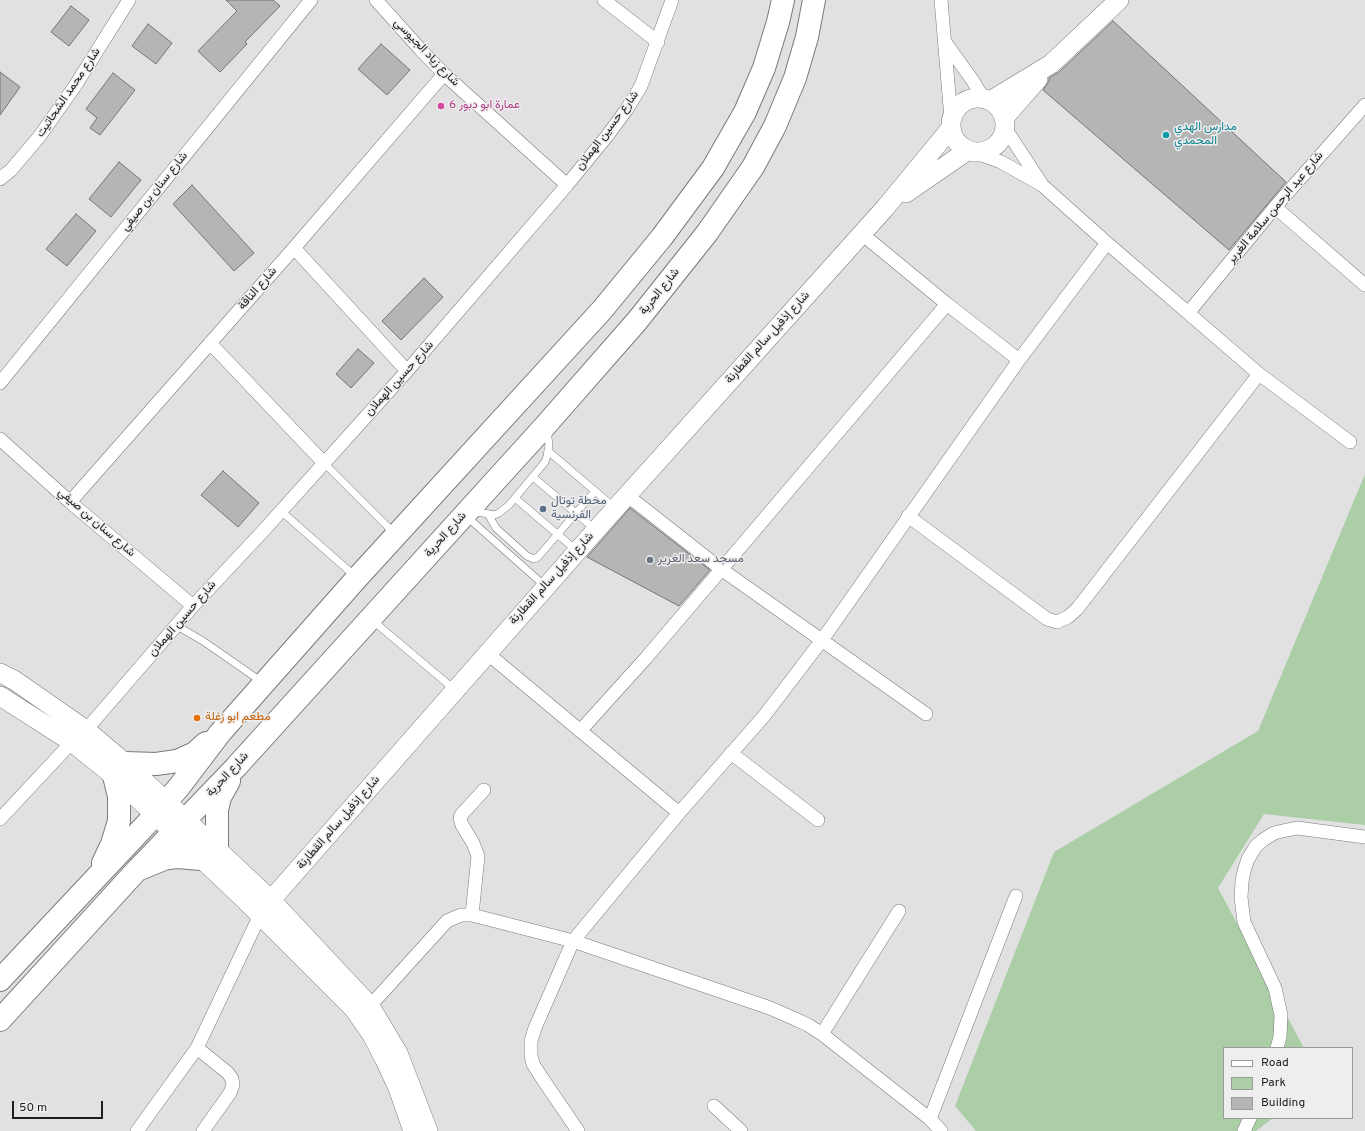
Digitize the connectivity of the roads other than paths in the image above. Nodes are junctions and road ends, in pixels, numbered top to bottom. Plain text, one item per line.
1 (129, 0) edge
2 (311, 0) edge
3 (376, 0) edge
4 (604, 0) edge
5 (672, 0) edge
6 (783, 0) edge
7 (814, 0) edge
8 (941, 0) edge
9 (1119, 0) edge
10 (944, 40) junction
11 (658, 42) junction
12 (1048, 67) junction
13 (444, 74) junction
14 (987, 100) junction
15 (1365, 105) edge
16 (1005, 123) junction
17 (951, 124) junction
18 (972, 152) junction
19 (0, 179) edge
20 (567, 185) junction
21 (1042, 185) junction
22 (1275, 207) junction
23 (885, 208) junction
24 (862, 234) junction
25 (1107, 243) junction
26 (294, 248) junction
27 (1365, 285) edge
28 (947, 304) junction
29 (1189, 312) junction
30 (210, 343) junction
31 (1019, 360) junction
32 (407, 371) junction
33 (1259, 374) junction
34 (0, 384) edge
35 (545, 426) junction
36 (0, 439) edge
37 (1350, 442) dead end
38 (548, 451) junction
39 (324, 464) junction
40 (534, 477) junction
41 (595, 491) junction
42 (515, 498) junction
43 (70, 502) junction
44 (622, 502) junction
45 (281, 511) junction
46 (474, 513) junction
47 (576, 513) junction
48 (908, 516) junction
49 (596, 530) junction
50 (397, 535) junction
51 (557, 535) junction
52 (577, 552) junction
53 (721, 569) junction
54 (358, 578) junction
55 (546, 587) junction
56 (193, 606) junction
57 (370, 619) junction
58 (177, 626) junction
59 (822, 640) junction
60 (487, 653) junction
61 (0, 673) edge
62 (264, 683) junction
63 (455, 690) junction
64 (0, 696) edge
65 (926, 714) dead end
66 (580, 731) junction
67 (220, 732) junction
68 (79, 736) junction
69 (731, 753) junction
70 (236, 767) junction
71 (119, 769) junction
72 (484, 790) dead end
73 (160, 808) junction
74 (679, 813) junction
75 (0, 819) edge
76 (818, 820) dead end
77 (179, 826) junction
78 (1365, 837) edge
79 (209, 854) junction
80 (138, 870) junction
81 (97, 877) junction
82 (1016, 896) dead end
83 (266, 908) junction
84 (899, 911) dead end
85 (472, 915) junction
86 (573, 941) junction
87 (0, 980) edge
88 (362, 1008) junction
89 (0, 1020) edge
90 (822, 1034) junction
91 (1277, 1047) edge
92 (197, 1048) junction
93 (714, 1106) dead end
94 (1250, 1119) edge
95 (930, 1120) junction
96 (137, 1131) edge
97 (203, 1131) edge
98 (414, 1131) edge
99 (428, 1131) edge
100 (578, 1131) edge
101 (740, 1131) edge
102 (941, 1131) edge
103 (1244, 1131) edge

1 - 19 street, شارع محمد الشحاتيت
2 - 34 street, شارع سنان بن صيفي
3 - 13 street, شارع زياد الجيوسي
4 - 11 street
5 - 11 street, شارع حسين الهملان
6 - 50 highway
7 - 35 highway, شارع الحرية
8 - 10 street
9 - 12 street
10 - 14 street
10 - 17 street
11 - 20 street, شارع حسين الهملان
12 - 14 street
12 - 16 street
13 - 20 street, شارع زياد الجيوسي
13 - 26 street, شارع الناقة
14 - 16 street
14 - 17 street
15 - 22 street, شارع عبد الرحمن سلامة الغرير
16 - 18 street
16 - 21 street
17 - 18 street
17 - 23 street, شارع إذفيل سالم القطارنة
18 - 21 street
18 - 23 street, شارع إذفيل سالم القطارنة
20 - 32 street, شارع حسين الهملان
21 - 25 street
22 - 27 street
22 - 29 street, شارع عبد الرحمن سلامة الغرير
23 - 24 street, شارع إذفيل سالم القطارنة
24 - 28 street
24 - 44 street, شارع إذفيل سالم القطارنة
25 - 29 street
25 - 31 street
26 - 30 street, شارع الناقة
26 - 32 street
28 - 31 street
28 - 53 street
29 - 33 street
30 - 39 street
30 - 43 street, شارع الناقة
31 - 48 street
32 - 39 street, شارع حسين الهملان
33 - 37 street
33 - 48 street
35 - 38 lane
35 - 46 highway, شارع الحرية
36 - 43 street, شارع سنان بن صيفي
38 - 40 lane
38 - 41 lane
39 - 45 street, شارع حسين الهملان
39 - 50 lane
40 - 42 lane
40 - 47 lane
41 - 44 lane
41 - 47 lane
42 - 46 lane
42 - 51 lane
43 - 56 street, شارع سنان بن صيفي
44 - 49 street, شارع إذفيل سالم القطارنة
44 - 53 street
45 - 54 lane
45 - 56 street, شارع حسين الهملان
46 - 51 lane
46 - 55 lane
46 - 57 highway, شارع الحرية
47 - 49 lane
47 - 51 lane
48 - 59 street
49 - 52 street, شارع إذفيل سالم القطارنة
50 - 54 highway
51 - 52 lane
52 - 55 street, شارع إذفيل سالم القطارنة
53 - 59 street
53 - 66 street
54 - 62 highway
55 - 60 street, شارع إذفيل سالم القطارنة
56 - 58 street, شارع حسين الهملان
57 - 63 lane
57 - 70 highway, شارع الحرية
58 - 62 lane
58 - 68 street, شارع حسين الهملان
59 - 65 street
59 - 69 street
60 - 63 street, شارع إذفيل سالم القطارنة
60 - 66 street
61 - 68 street
62 - 67 highway
63 - 83 street, شارع إذفيل سالم القطارنة
64 - 68 street
66 - 74 street
67 - 71 highway
67 - 73 highway
68 - 71 street
68 - 75 street, شارع حسين الهملان
69 - 74 street
69 - 76 street
70 - 77 highway, شارع الحرية
70 - 79 highway
71 - 73 street
71 - 81 highway
72 - 85 street
73 - 77 street
73 - 81 highway
74 - 86 street
77 - 79 street
77 - 80 highway, شارع الحرية
78 - 91 street
79 - 80 highway
79 - 83 street
80 - 89 highway, شارع الحرية
81 - 87 highway
82 - 95 street
83 - 88 street
83 - 92 street
84 - 90 street
85 - 86 street
85 - 88 street
86 - 90 street
86 - 100 street
88 - 98 street
88 - 99 street
90 - 95 street
92 - 96 street
92 - 97 street
93 - 101 street
94 - 103 street
95 - 102 street

